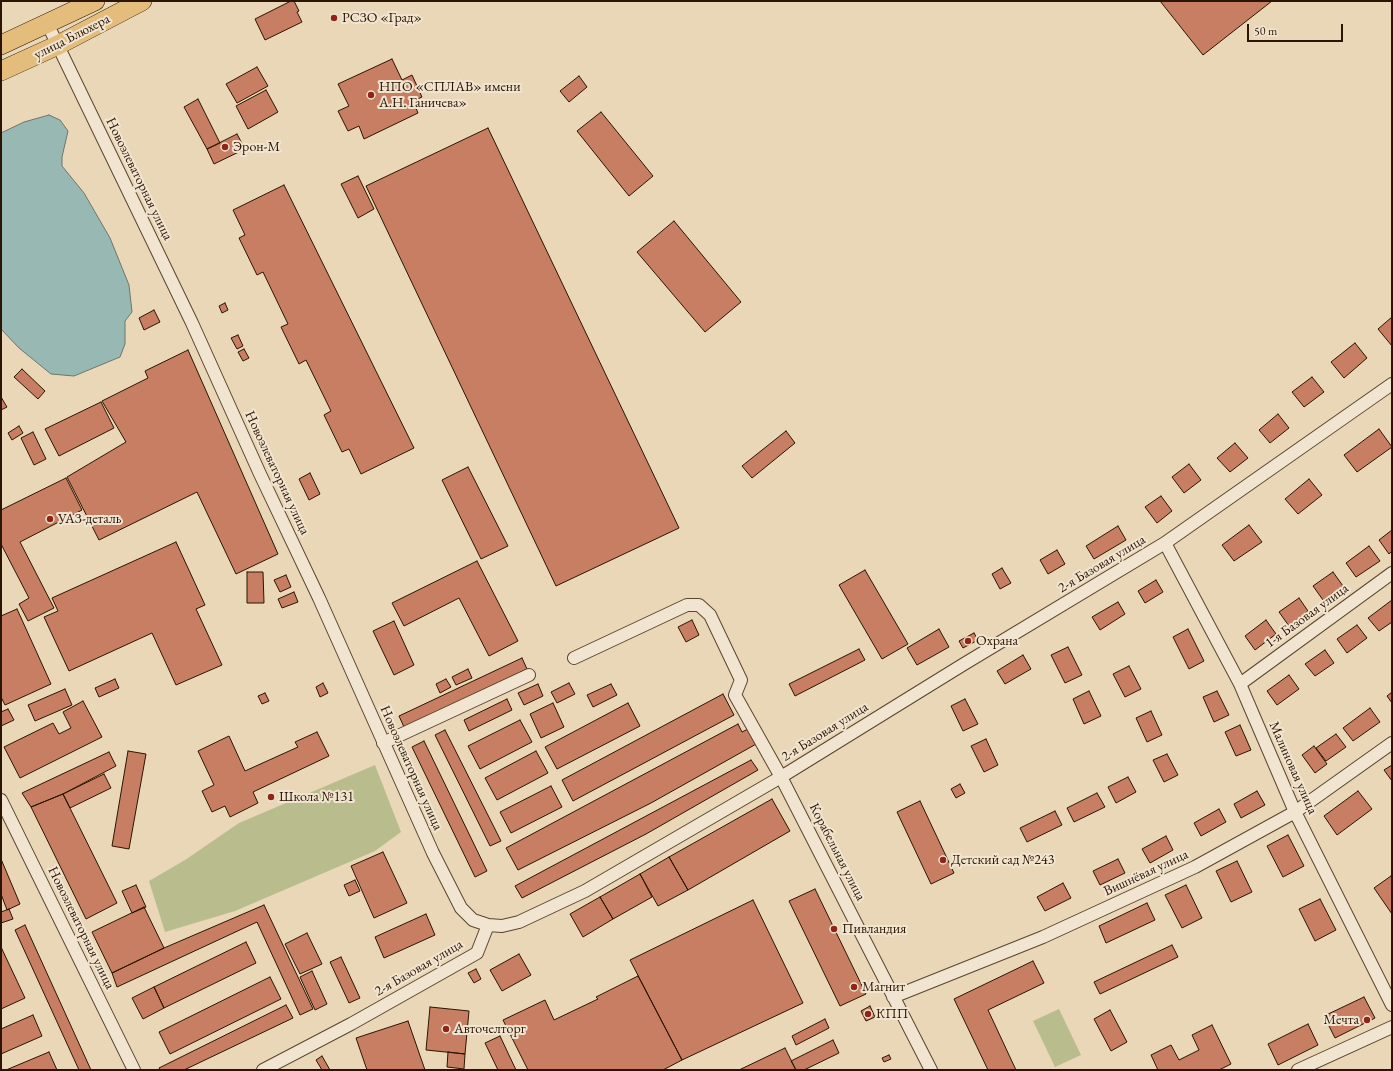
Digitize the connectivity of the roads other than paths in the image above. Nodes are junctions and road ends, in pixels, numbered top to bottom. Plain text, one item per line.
1 (95, 1) edge
2 (142, 1) edge
3 (48, 23) junction
4 (1, 45) edge
5 (58, 45) junction
6 (1, 71) edge
7 (1392, 384) edge
8 (1165, 543) junction
9 (1392, 573) edge
10 (574, 658) dead end
11 (529, 675) dead end
12 (1240, 684) junction
13 (383, 743) junction
14 (1392, 743) edge
15 (781, 777) junction
16 (1, 800) edge
17 (1295, 812) junction
18 (488, 925) junction
19 (893, 997) junction
20 (1392, 1005) edge
21 (1392, 1027) edge
22 (134, 1070) edge
23 (263, 1070) edge
24 (930, 1070) edge
25 (1298, 1070) edge

1 - 3 main road, улица Блюхера
2 - 5 main road, улица Блюхера
3 - 4 main road, улица Блюхера
3 - 5 street, Новоэлеваторная улица
5 - 6 main road, улица Блюхера
5 - 13 street, Новоэлеваторная улица
7 - 8 street, 2-я Базовая улица
8 - 12 street, Малиновая улица
8 - 15 street, 2-я Базовая улица
9 - 12 street, 1-я Базовая улица
10 - 15 street, Корабельная улица
11 - 13 street
12 - 17 street, Малиновая улица
13 - 18 street, Новоэлеваторная улица
14 - 17 street, Вишнёвая улица
15 - 18 street, 2-я Базовая улица
15 - 19 street, Корабельная улица
16 - 22 street, Новоэлеваторная улица
17 - 19 street, Вишнёвая улица
17 - 20 street, Малиновая улица
18 - 23 street, 2-я Базовая улица
19 - 24 street, Корабельная улица
21 - 25 street

